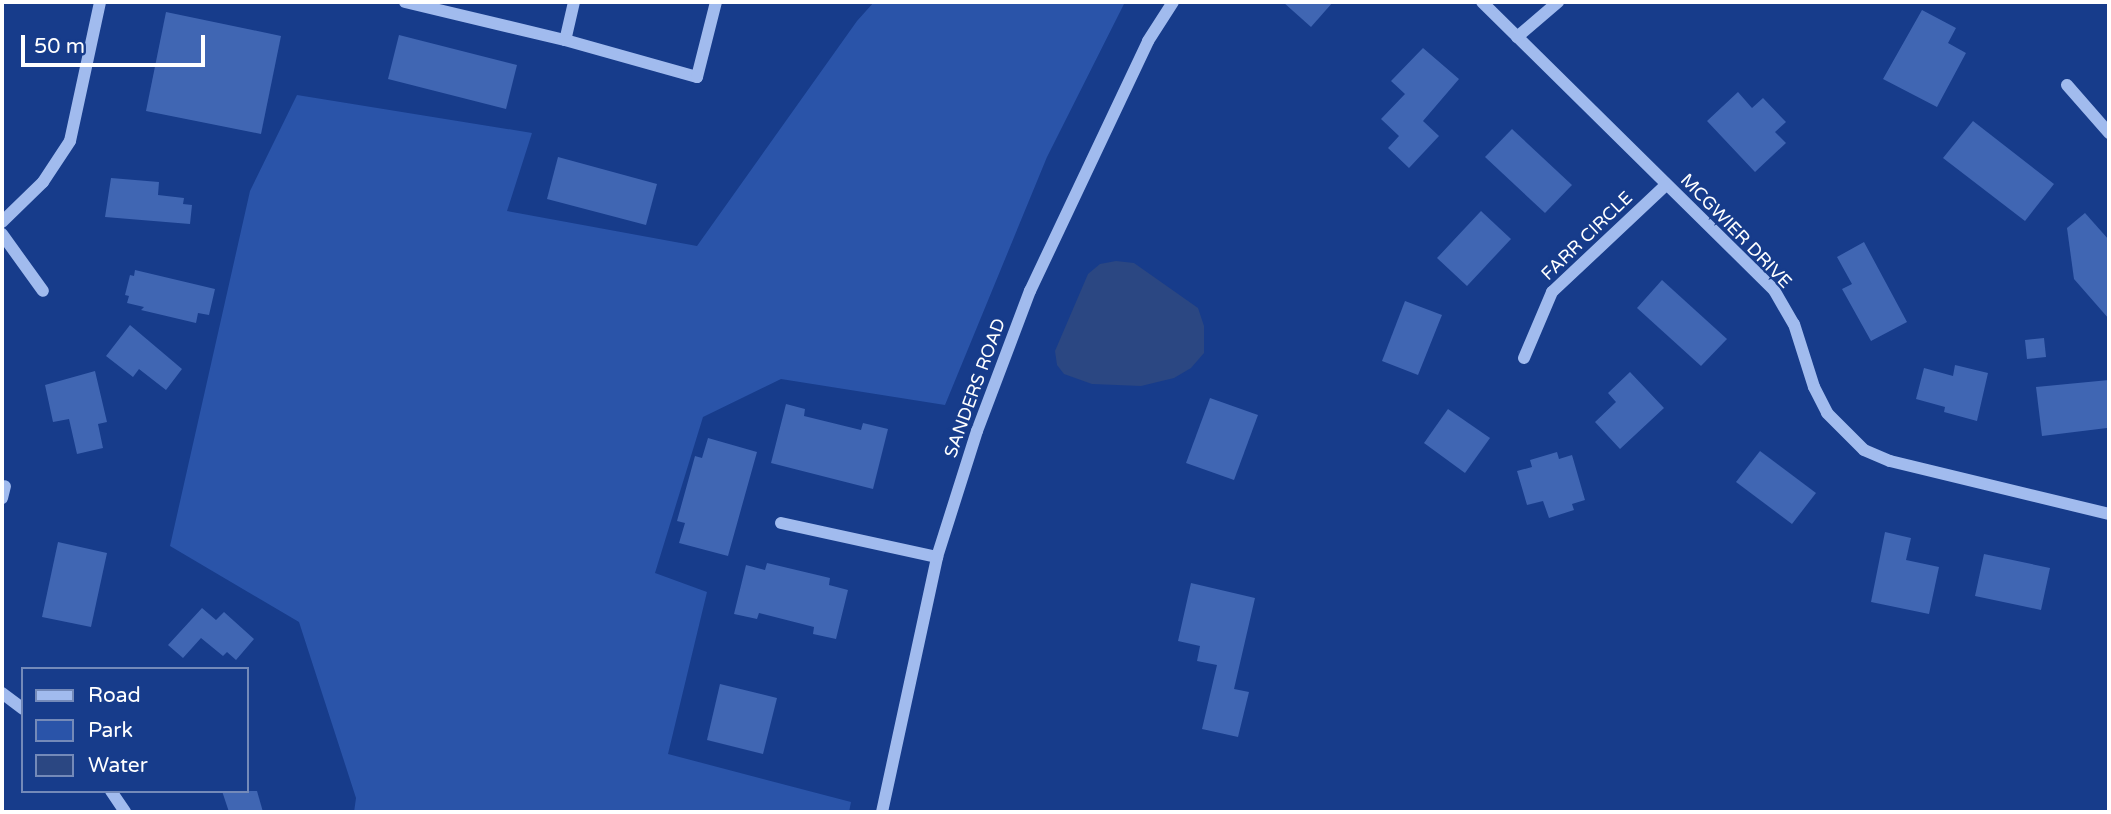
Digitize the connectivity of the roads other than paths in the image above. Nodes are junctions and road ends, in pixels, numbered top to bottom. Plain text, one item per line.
1 (100, 2) edge
2 (405, 2) edge
3 (574, 2) edge
4 (716, 2) edge
5 (1173, 2) edge
6 (1482, 2) edge
7 (1558, 2) edge
8 (1517, 37) junction
9 (565, 40) junction
10 (2067, 85) dead end
11 (2109, 133) edge
12 (1666, 185) junction
13 (2, 222) edge
14 (2, 234) edge
15 (43, 291) dead end
16 (1524, 358) dead end
17 (2109, 514) edge
18 (781, 523) dead end
19 (937, 557) junction
20 (2, 693) edge
21 (21, 707) edge
22 (112, 793) edge
23 (125, 812) edge
24 (882, 812) edge

1 - 13 street
2 - 9 street
3 - 9 street
4 - 9 street
5 - 19 street, SANDERS ROAD
6 - 8 street, MCGWIER DRIVE
7 - 8 street
8 - 12 street, MCGWIER DRIVE
10 - 11 street
12 - 16 street, FARR CIRCLE
12 - 17 street, MCGWIER DRIVE
14 - 15 street
18 - 19 street
19 - 24 street, SANDERS ROAD
20 - 21 street
22 - 23 street

